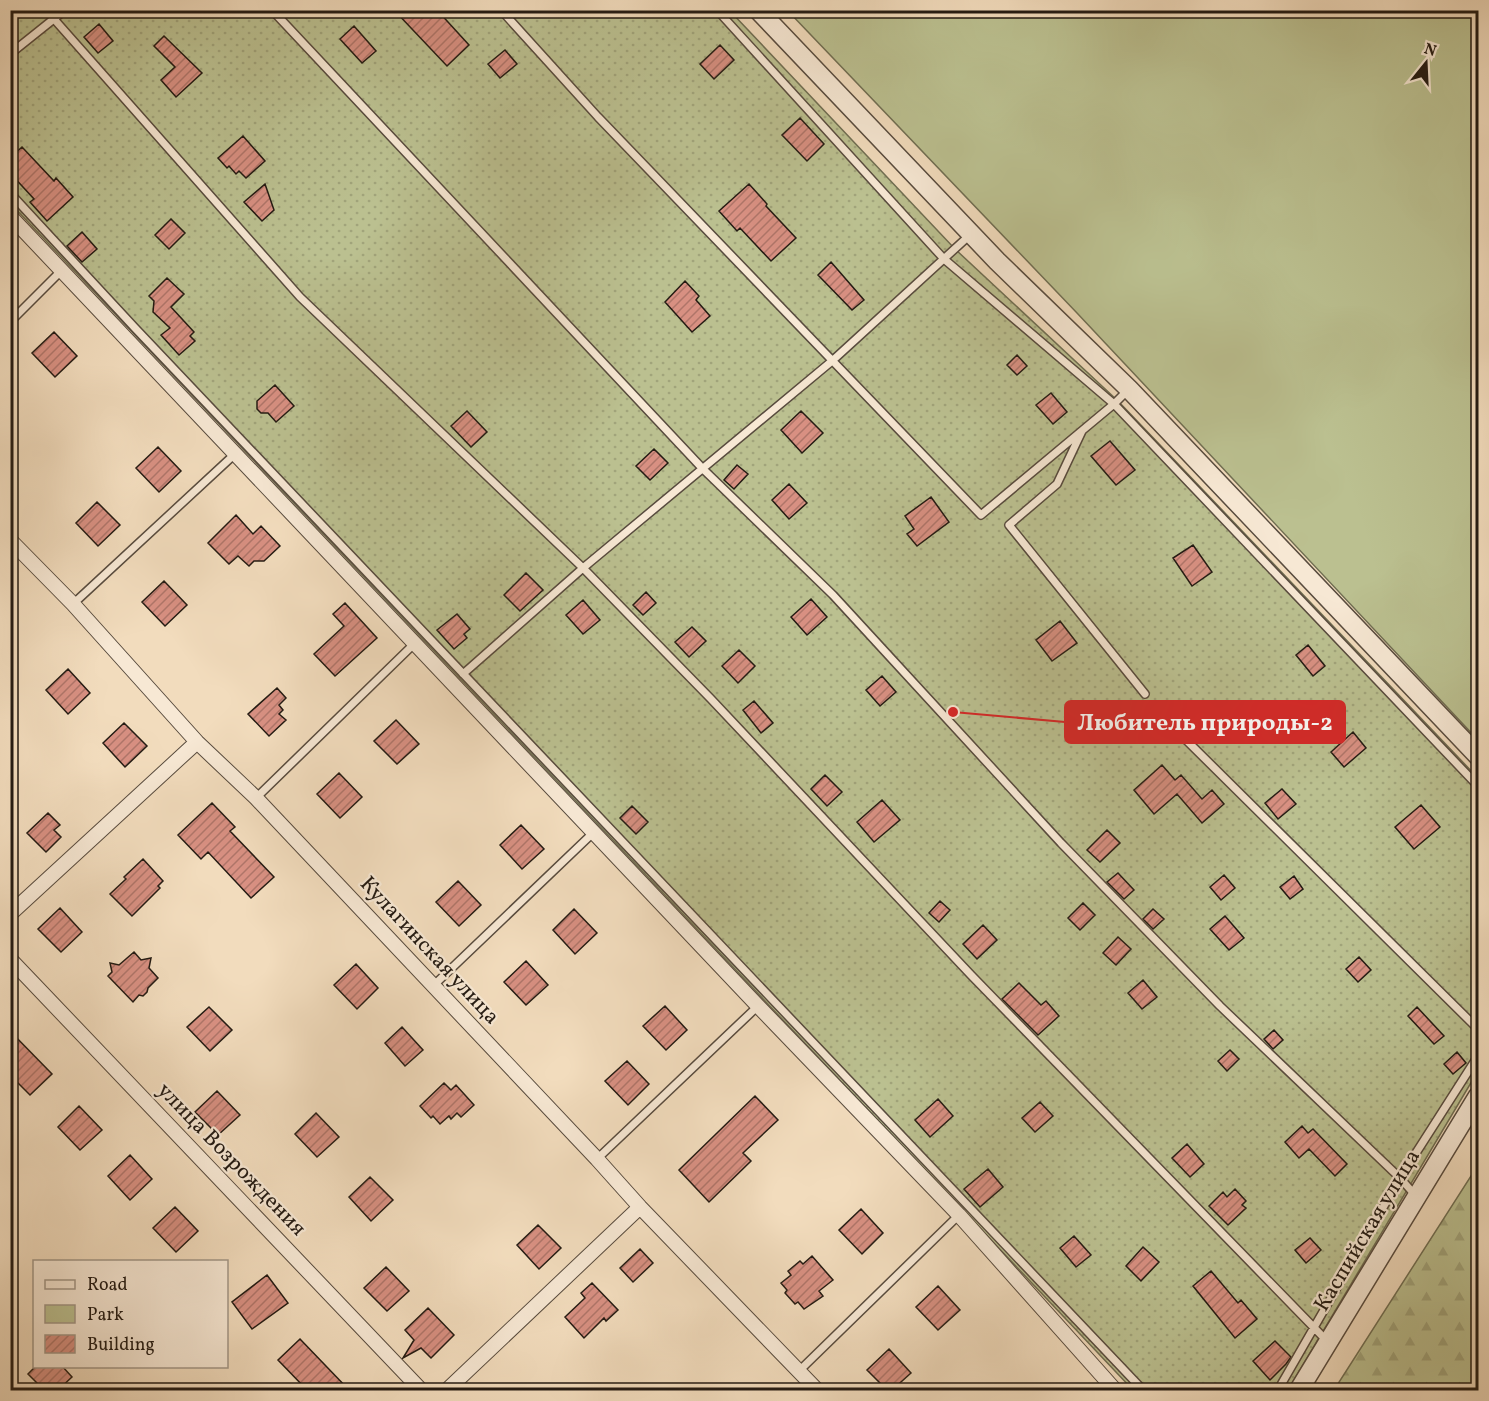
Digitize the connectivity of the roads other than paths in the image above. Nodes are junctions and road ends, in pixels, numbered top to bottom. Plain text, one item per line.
1 (46, 10) edge
2 (65, 10) edge
3 (272, 10) edge
4 (501, 10) edge
5 (717, 10) edge
6 (758, 10) edge
7 (55, 20) junction
8 (10, 54) edge
9 (10, 193) edge
10 (10, 216) edge
11 (972, 234) junction
12 (944, 259) junction
13 (62, 270) junction
14 (10, 322) edge
15 (832, 361) junction
16 (1129, 389) junction
17 (1114, 404) junction
18 (1083, 429) junction
19 (236, 453) junction
20 (703, 468) junction
21 (10, 540) edge
22 (583, 568) junction
23 (73, 604) junction
24 (415, 643) junction
25 (463, 674) junction
26 (1145, 694) dead end
27 (1177, 731) dead end
28 (197, 742) junction
29 (1479, 756) edge
30 (1479, 786) edge
31 (256, 798) junction
32 (594, 832) junction
33 (10, 914) edge
34 (10, 959) edge
35 (433, 986) junction
36 (758, 1006) junction
37 (1479, 1029) edge
38 (1479, 1056) edge
39 (1479, 1096) edge
40 (597, 1159) junction
41 (1400, 1178) junction
42 (1417, 1197) junction
43 (640, 1207) junction
44 (959, 1215) junction
45 (1315, 1329) junction
46 (1329, 1342) junction
47 (798, 1371) junction
48 (421, 1390) edge
49 (447, 1390) edge
50 (817, 1390) edge
51 (1116, 1390) edge
52 (1143, 1390) edge
53 (1278, 1390) edge
54 (1299, 1390) edge

1 - 7 lane
2 - 7 lane
3 - 20 lane
4 - 15 lane
5 - 12 lane
6 - 11 street
7 - 8 lane
7 - 22 lane
9 - 25 lane
10 - 13 street
11 - 12 lane
11 - 16 street
12 - 15 lane
12 - 17 lane
13 - 14 lane
13 - 19 street
15 - 18 lane
15 - 20 lane
16 - 17 lane
16 - 29 street
17 - 18 lane
17 - 30 lane
18 - 26 lane
19 - 23 lane
19 - 24 street
20 - 22 lane
20 - 41 lane
21 - 23 street, Кулагинская улица
22 - 25 lane
22 - 45 lane
23 - 28 street, Кулагинская улица
24 - 31 lane
24 - 32 street
25 - 52 lane
27 - 37 lane
28 - 31 street, Кулагинская улица
28 - 33 street
31 - 35 street, Кулагинская улица
32 - 35 lane
32 - 36 street
34 - 48 street, улица Возрождения
35 - 40 street, Кулагинская улица
36 - 40 lane
36 - 44 street
38 - 41 lane
39 - 42 street, Каспийская улица
40 - 43 street, Кулагинская улица
41 - 42 lane
41 - 45 lane
42 - 46 street, Каспийская улица
43 - 47 street, Кулагинская улица
43 - 49 street
44 - 47 lane
44 - 51 street
45 - 46 lane
45 - 53 lane
46 - 54 street, Каспийская улица
47 - 50 street, Кулагинская улица

